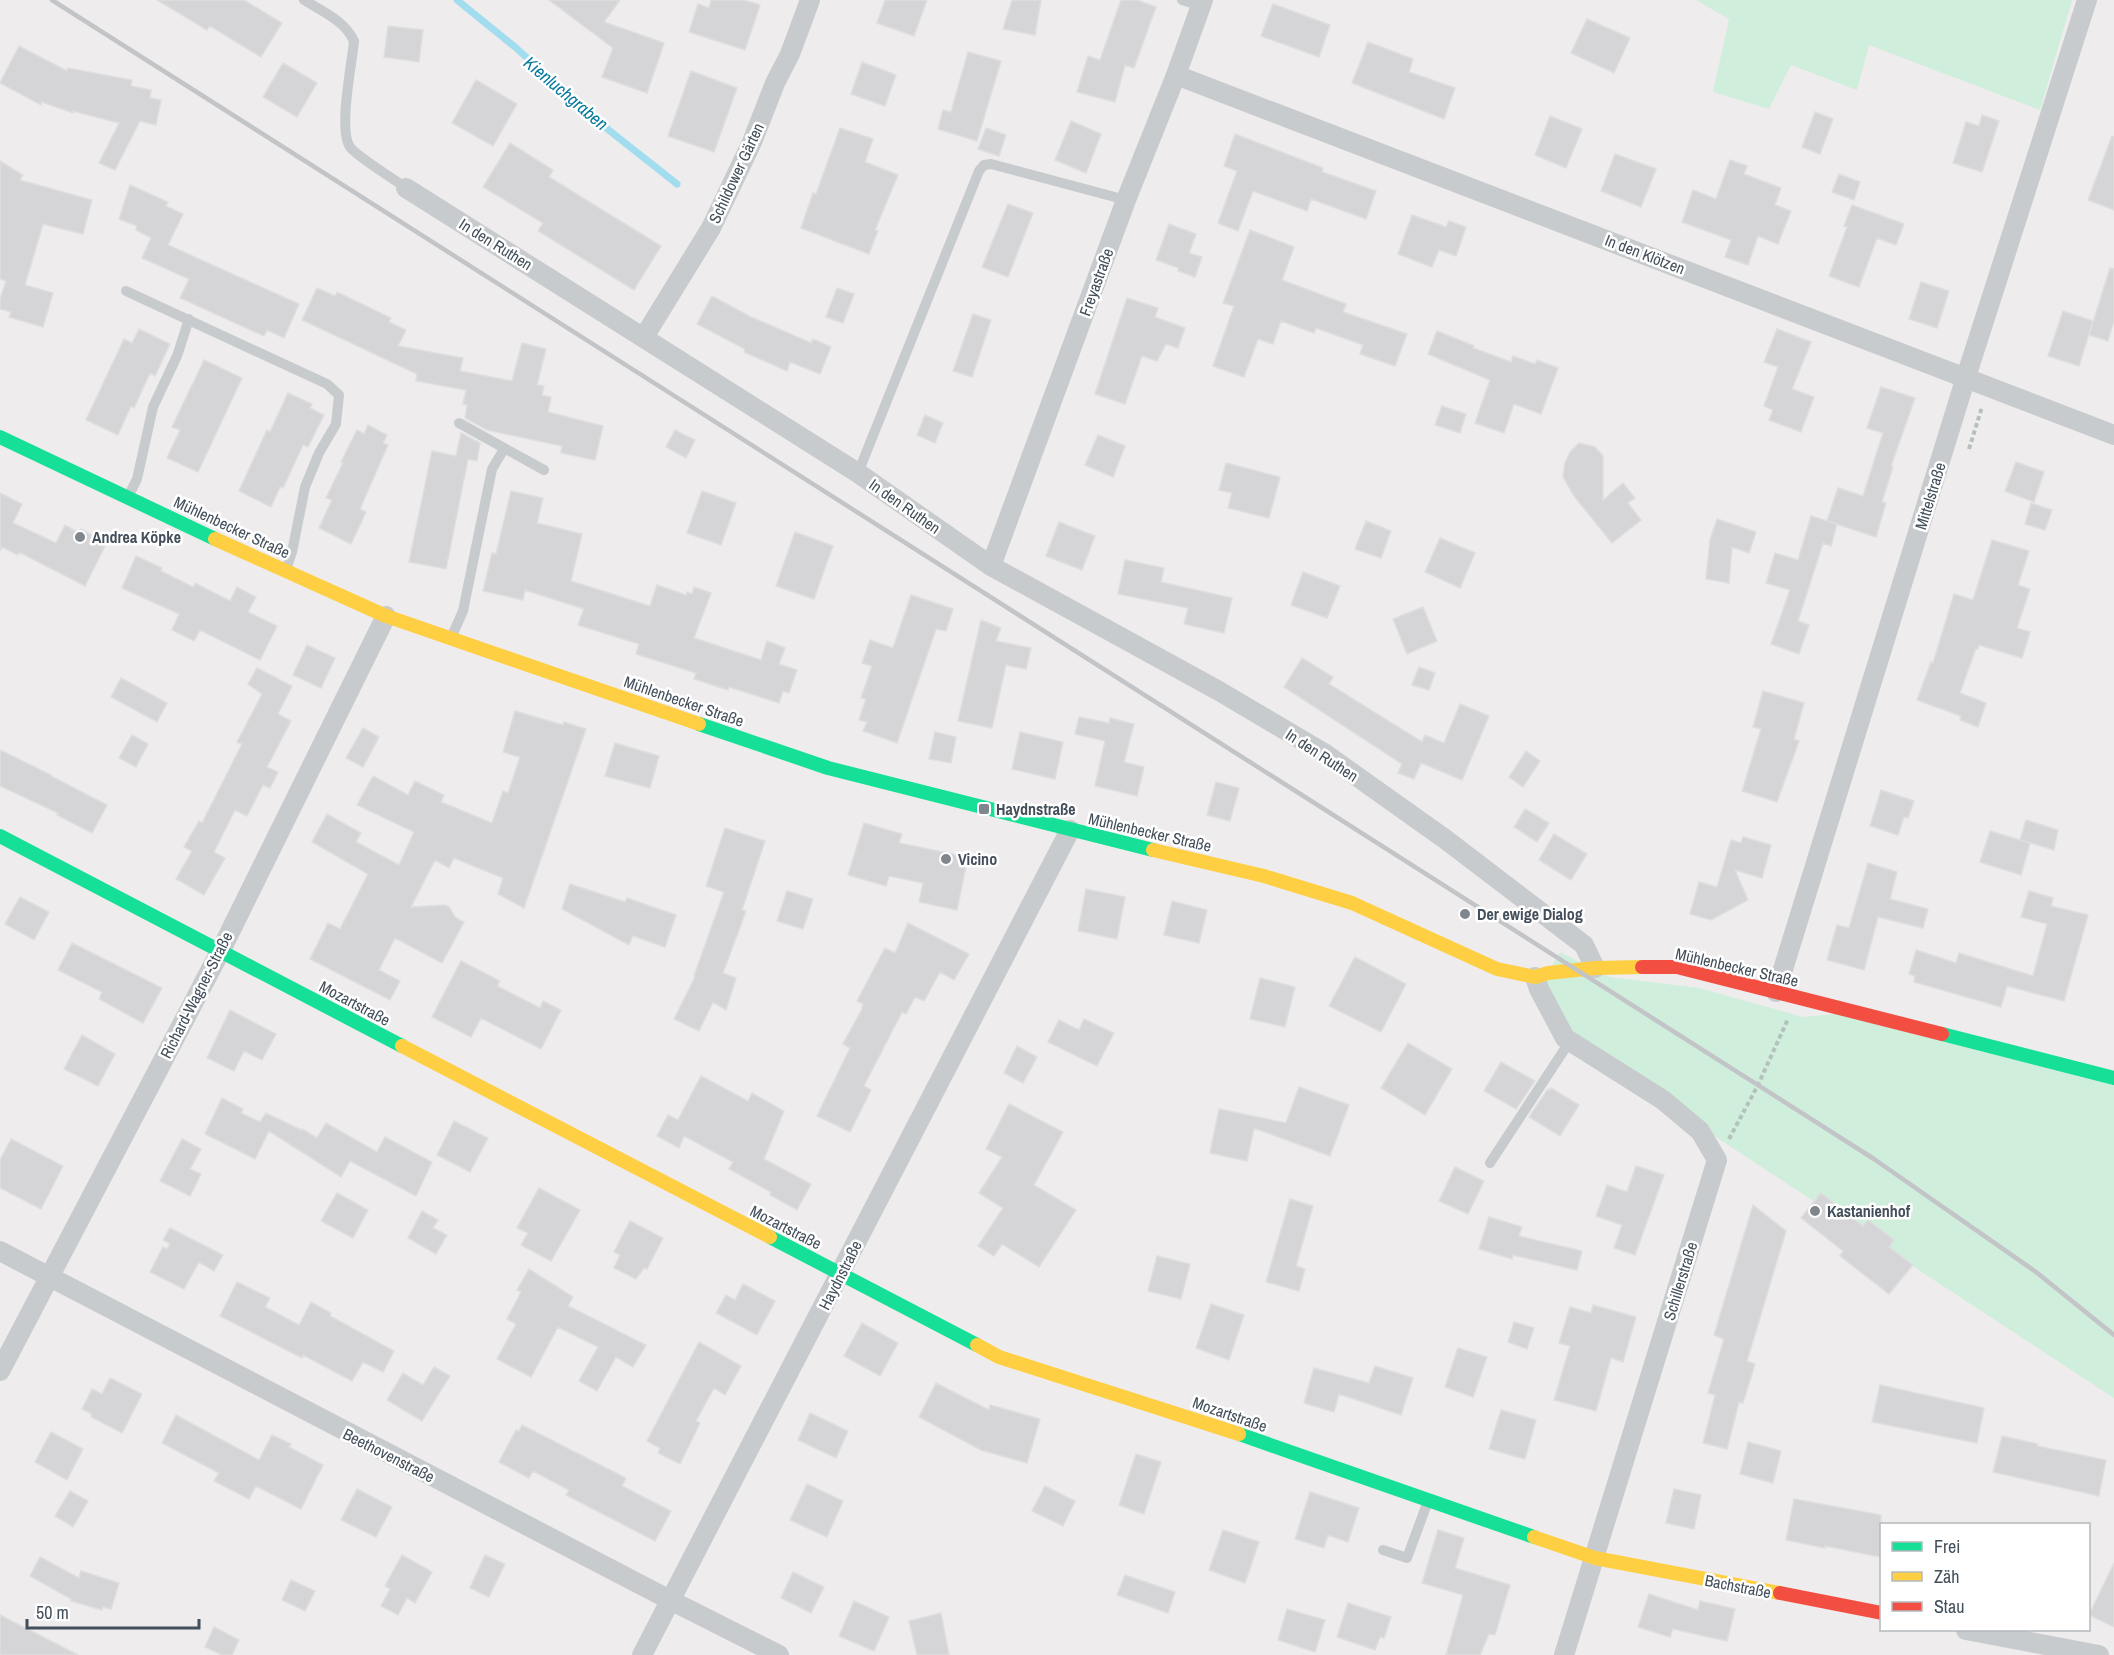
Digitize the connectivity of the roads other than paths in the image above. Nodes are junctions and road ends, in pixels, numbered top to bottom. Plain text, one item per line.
1 (304, 0) edge
2 (810, 0) edge
3 (1182, 0) edge
4 (2086, 0) edge
5 (1202, 3) edge
6 (1176, 75) junction
7 (406, 188) joint
8 (1126, 200) junction
9 (126, 291) dead end
10 (189, 319) junction
11 (644, 337) junction
12 (1966, 377) junction
13 (459, 423) dead end
14 (2114, 435) edge
15 (0, 437) edge
16 (504, 449) junction
17 (544, 470) dead end
18 (858, 473) junction
19 (128, 497) junction
20 (991, 566) junction
21 (285, 570) junction
22 (386, 616) junction
23 (450, 639) junction
24 (1070, 830) junction
25 (0, 836) edge
26 (221, 950) junction
27 (1595, 968) junction
28 (1534, 977) junction
29 (1776, 992) junction
30 (1570, 1041) junction
31 (2114, 1078) edge
32 (1490, 1163) dead end
33 (0, 1251) edge
34 (840, 1274) junction
35 (48, 1278) junction
36 (0, 1371) edge
37 (1428, 1500) junction
38 (1383, 1550) dead end
39 (1595, 1558) junction
40 (670, 1600) junction
41 (1880, 1613) edge
42 (1976, 1631) edge
43 (642, 1655) edge
44 (779, 1655) edge
45 (1564, 1655) edge
46 (2098, 1655) edge

1 - 7 lane, In den Ruthen
2 - 11 street, Schildower Gärten
3 - 5 lane
4 - 12 street, Mittelstraße
5 - 6 street, Freyastraße
6 - 8 street, Freyastraße
6 - 12 street, In den Klötzen
7 - 11 street, In den Ruthen
8 - 18 lane
8 - 20 street, Freyastraße
9 - 10 lane
10 - 19 lane
10 - 21 lane
11 - 18 street, In den Ruthen
12 - 14 street, In den Klötzen
12 - 29 street, Mittelstraße
13 - 16 lane
15 - 19 main road, Mühlenbecker Straße
16 - 17 lane
16 - 23 lane
18 - 20 street, In den Ruthen
19 - 21 main road, Mühlenbecker Straße
20 - 27 street, In den Ruthen
21 - 22 main road, Mühlenbecker Straße
22 - 23 main road, Mühlenbecker Straße
22 - 26 street, Richard-Wagner-Straße
23 - 24 main road, Mühlenbecker Straße
24 - 28 main road, Mühlenbecker Straße
24 - 34 street, Haydnstraße
25 - 26 main road, Mozartstraße
26 - 34 main road, Mozartstraße
26 - 35 street, Richard-Wagner-Straße
27 - 28 main road, Mühlenbecker Straße
27 - 29 main road, Mühlenbecker Straße
28 - 30 street
29 - 31 main road, Mühlenbecker Straße
30 - 32 lane
30 - 39 street, Schillerstraße
33 - 35 street, Beethovenstraße
34 - 37 main road, Mozartstraße
34 - 40 street, Haydnstraße
35 - 36 street, Richard-Wagner-Straße
35 - 40 street, Beethovenstraße
37 - 38 lane
37 - 39 main road, Mozartstraße
39 - 41 main road, Bachstraße
39 - 45 street, Schillerstraße
40 - 43 street, Haydnstraße
40 - 44 street, Beethovenstraße
42 - 46 street

